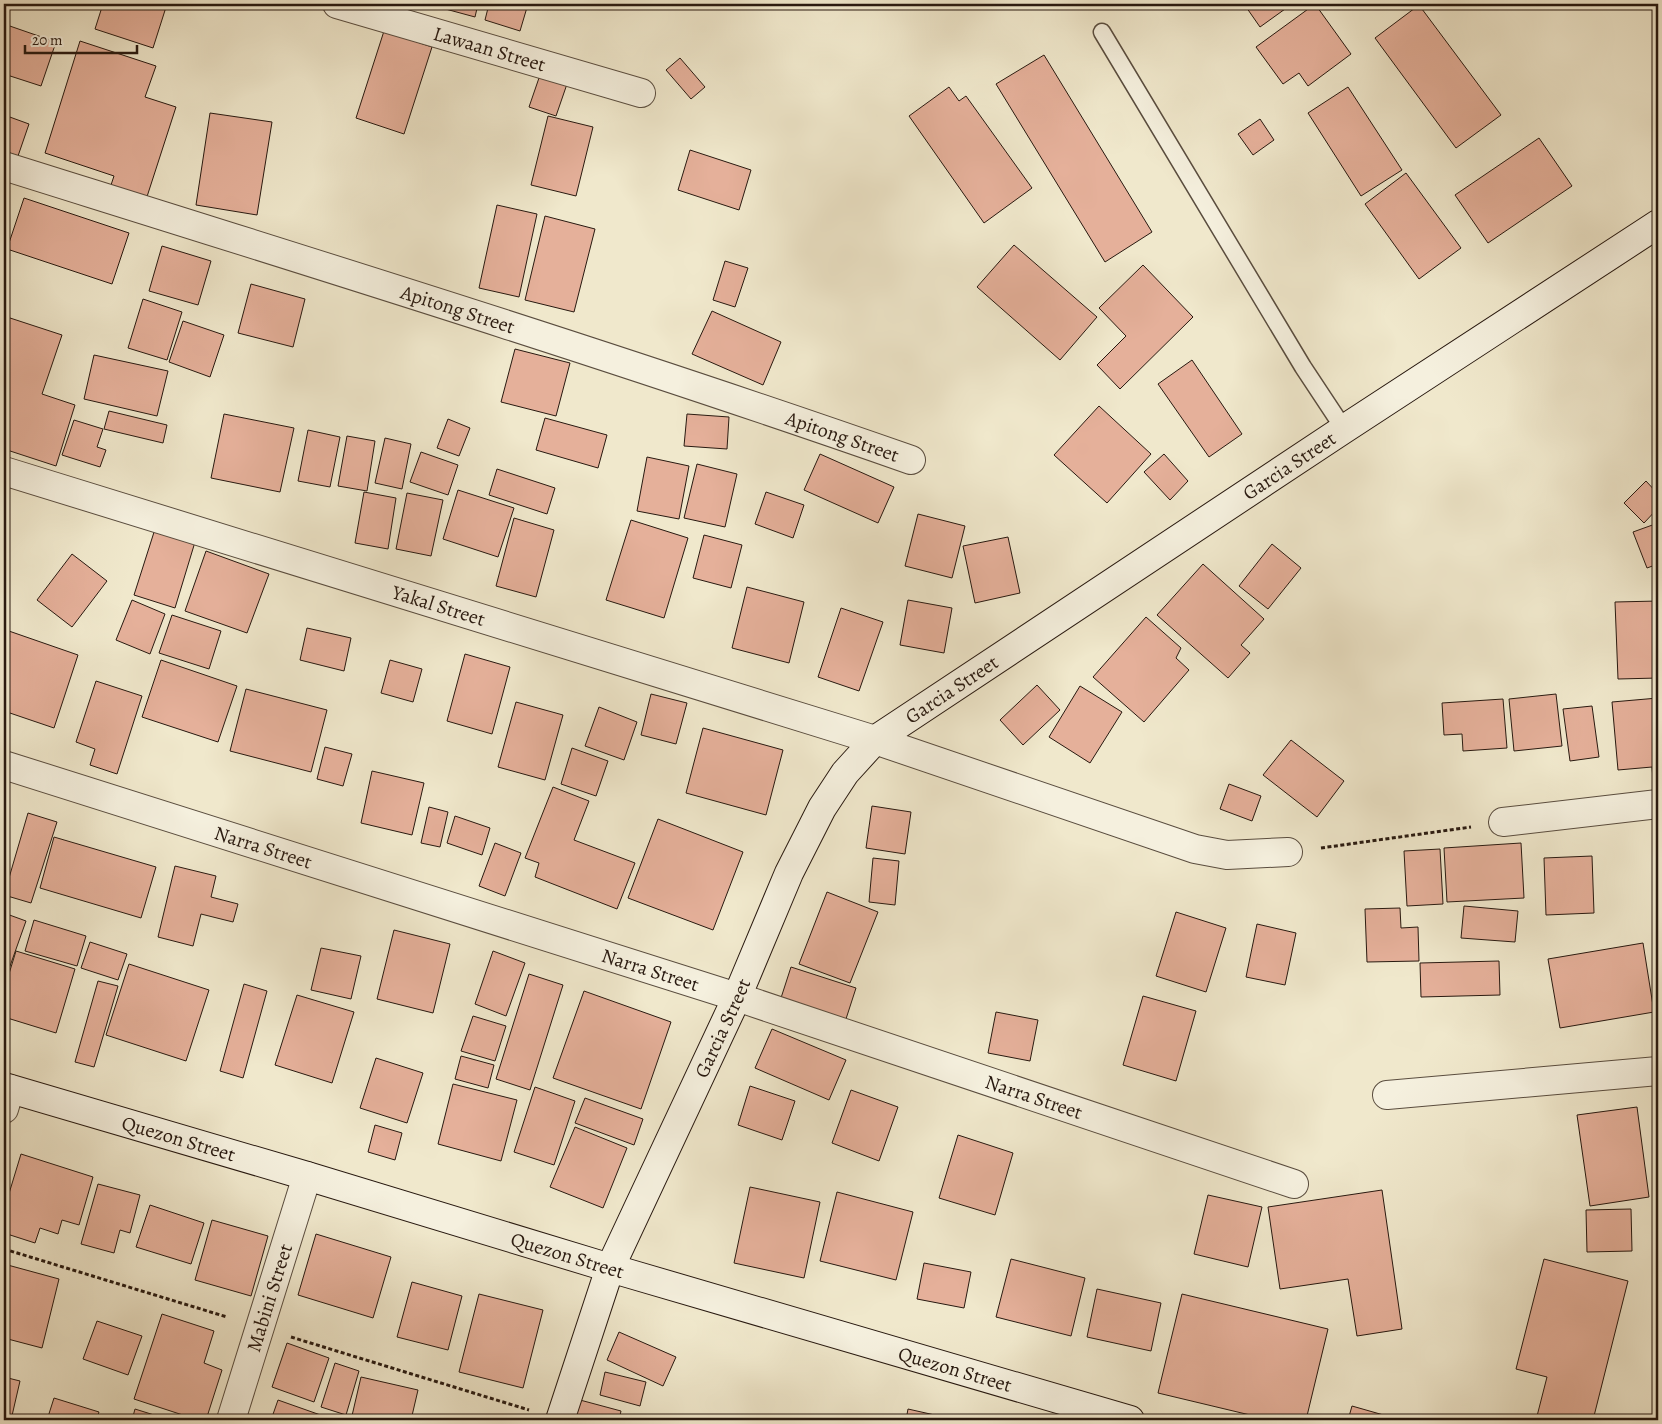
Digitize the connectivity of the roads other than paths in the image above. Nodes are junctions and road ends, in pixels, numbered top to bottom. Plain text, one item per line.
1 (337, 4) edge
2 (1102, 32) dead end
3 (641, 93) dead end
4 (4, 166) edge
5 (1658, 224) edge
6 (1344, 429) junction
7 (911, 460) dead end
8 (4, 471) edge
9 (875, 740) junction
10 (4, 765) edge
11 (1658, 804) edge
12 (1503, 822) road end
13 (1288, 852) road end
14 (736, 996) junction
15 (1658, 1071) edge
16 (6, 1095) edge
17 (1387, 1095) dead end
18 (307, 1176) junction
19 (1294, 1184) dead end
20 (610, 1268) junction
21 (1119, 1419) edge
22 (231, 1420) edge
23 (560, 1420) edge

1 - 3 street, Lawaan Street
2 - 6 lane
4 - 7 street, Apitong Street
5 - 6 street, Garcia Street
6 - 9 street, Garcia Street
8 - 9 street, Yakal Street
9 - 13 street, Yakal Street
9 - 14 street, Garcia Street
10 - 14 street, Narra Street
11 - 12 street
14 - 19 street, Narra Street
14 - 20 street, Garcia Street
15 - 17 street
16 - 18 street, Quezon Street
18 - 20 street, Quezon Street
18 - 22 street, Mabini Street
20 - 21 street, Quezon Street
20 - 23 street, Garcia Street

